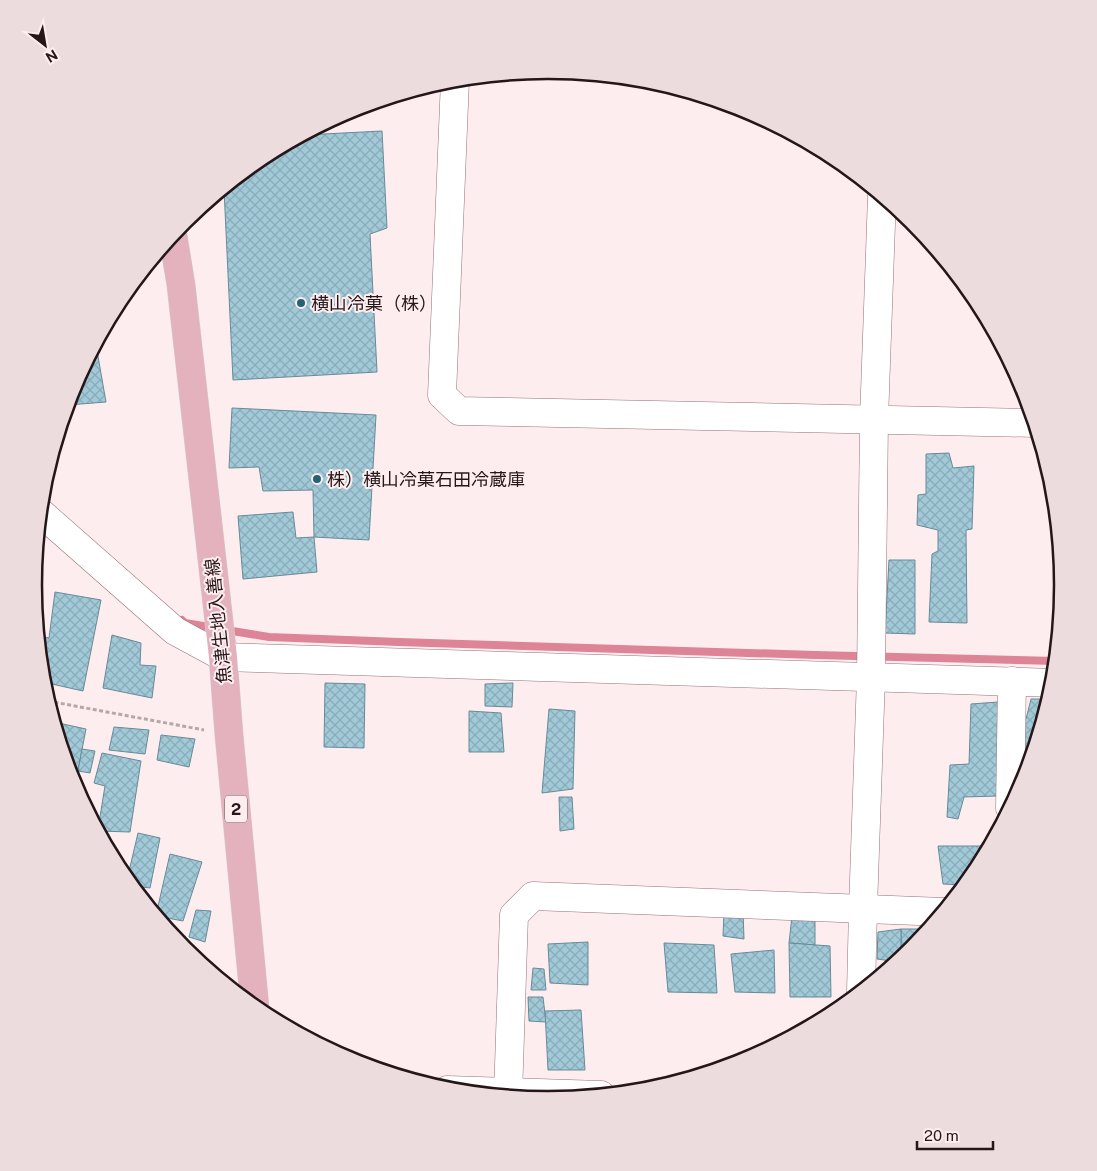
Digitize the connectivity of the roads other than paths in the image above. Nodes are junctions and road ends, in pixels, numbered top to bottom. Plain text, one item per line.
1 (455, 88) edge
2 (882, 205) edge
3 (175, 245) edge
4 (874, 420) junction
5 (1028, 423) edge
6 (47, 518) edge
7 (223, 657) junction
8 (871, 677) junction
9 (1012, 682) junction
10 (1045, 683) edge
11 (1010, 791) edge
12 (862, 909) junction
13 (935, 912) edge
14 (861, 984) edge
15 (255, 998) edge
16 (508, 1089) edge

1 - 4 street
2 - 4 street
3 - 7 main road, 魚津生地入善線 / 2
4 - 5 street
4 - 8 street
6 - 7 street
7 - 8 street
7 - 15 main road, 魚津生地入善線 / 2
8 - 9 street
8 - 12 street
9 - 10 street
9 - 11 street
12 - 13 street
12 - 14 street
12 - 16 street

